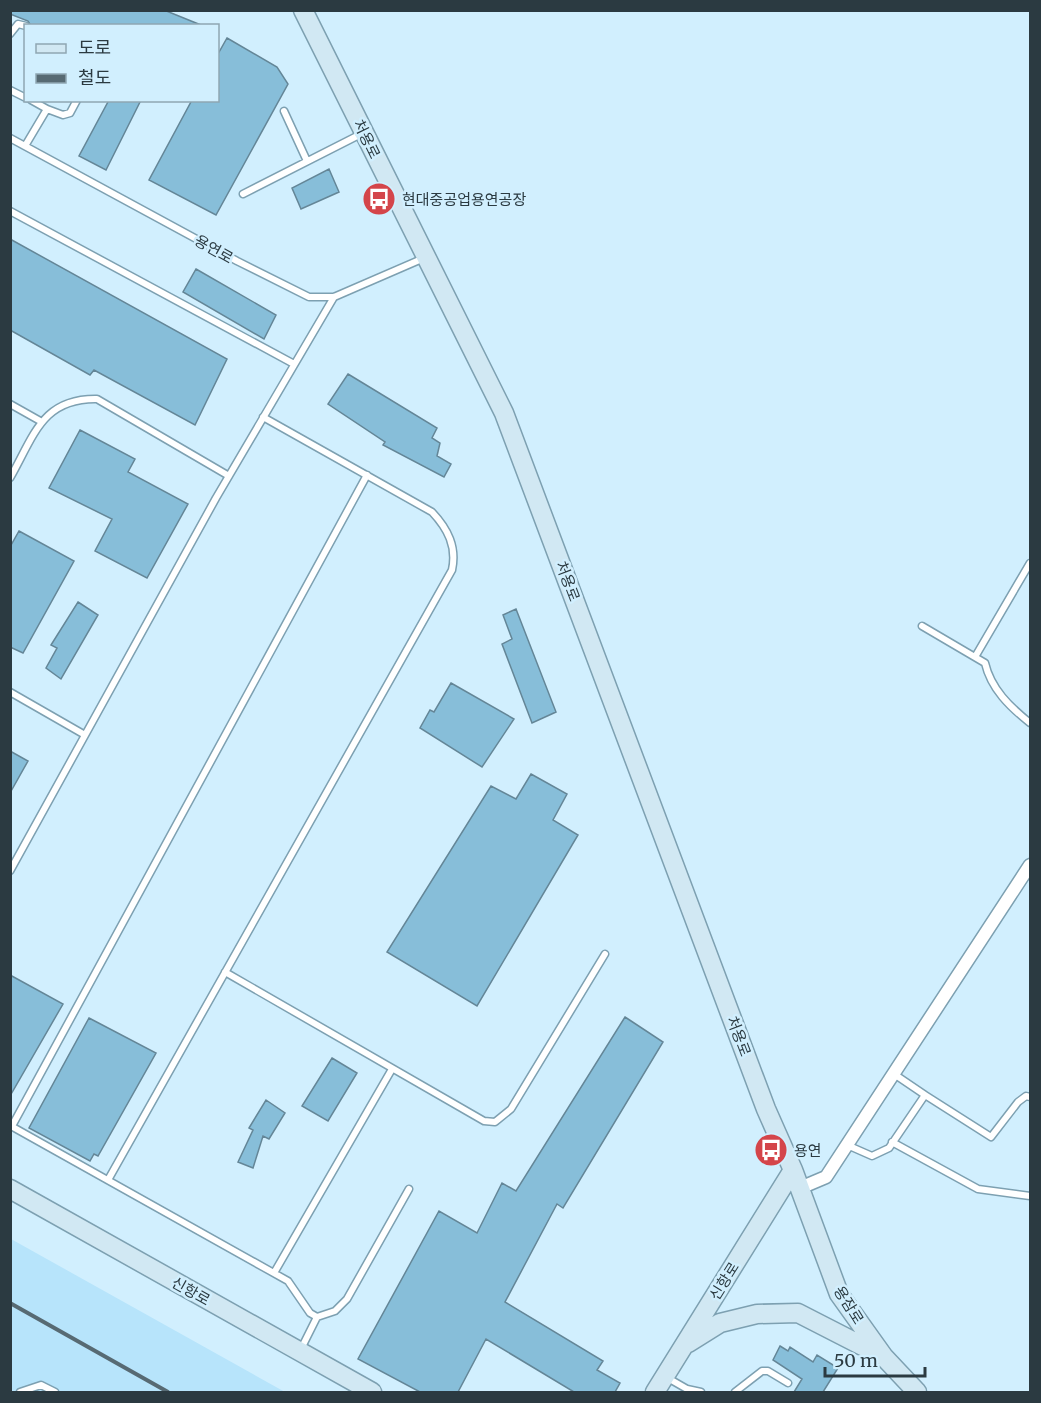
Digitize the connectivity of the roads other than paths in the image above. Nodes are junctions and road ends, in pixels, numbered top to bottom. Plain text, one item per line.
1 (303, 10) edge
2 (24, 26) edge
3 (10, 33) edge
4 (10, 90) edge
5 (24, 97) edge
6 (35, 102) edge
7 (76, 102) edge
8 (47, 109) junction
9 (284, 111) dead end
10 (363, 132) junction
11 (10, 138) edge
12 (25, 146) junction
13 (307, 161) junction
14 (243, 194) dead end
15 (10, 211) edge
16 (425, 257) junction
17 (334, 297) junction
18 (294, 364) junction
19 (10, 404) edge
20 (263, 417) junction
21 (42, 422) junction
22 (229, 476) junction
23 (367, 476) junction
24 (10, 478) edge
25 (1030, 563) edge
26 (922, 626) dead end
27 (975, 657) junction
28 (10, 692) edge
29 (1030, 723) edge
30 (85, 735) junction
31 (1030, 865) edge
32 (10, 871) edge
33 (605, 954) dead end
34 (225, 972) junction
35 (392, 1069) junction
36 (894, 1074) junction
37 (925, 1095) junction
38 (1030, 1097) edge
39 (11, 1126) edge
40 (892, 1143) junction
41 (847, 1145) junction
42 (793, 1170) junction
43 (108, 1180) junction
44 (800, 1188) junction
45 (10, 1189) edge
46 (409, 1189) dead end
47 (1030, 1196) edge
48 (274, 1273) junction
49 (317, 1317) junction
50 (684, 1346) junction
51 (300, 1352) junction
52 (884, 1357) junction
53 (665, 1376) junction
54 (788, 1383) dead end
55 (20, 1392) edge
56 (55, 1392) edge
57 (372, 1392) edge
58 (655, 1392) edge
59 (701, 1392) edge
60 (735, 1392) edge
61 (917, 1392) edge

1 - 10 street, 처용로
2 - 3 lane
4 - 5 lane
6 - 8 lane
7 - 8 lane
8 - 12 lane
9 - 13 lane
10 - 13 lane
10 - 16 street, 처용로
11 - 12 lane, 용연로
12 - 17 lane, 용연로
13 - 14 lane
15 - 18 lane
16 - 17 lane, 용연로
16 - 42 street, 처용로
17 - 18 lane
18 - 20 lane
19 - 21 lane
20 - 22 lane
20 - 23 lane
21 - 22 lane
21 - 24 lane
22 - 30 lane
23 - 34 lane
23 - 39 lane
25 - 27 lane
26 - 27 lane
27 - 29 lane
28 - 30 lane
30 - 32 lane
31 - 36 street
33 - 35 lane
34 - 35 lane
34 - 43 lane
35 - 48 lane
36 - 37 lane
36 - 41 street
37 - 38 lane
37 - 40 lane
39 - 43 lane
40 - 41 lane
40 - 47 lane
41 - 44 street
42 - 44 street, 용잠로
42 - 50 street, 신항로
43 - 48 lane
44 - 52 street, 용잠로
45 - 51 street, 신항로
46 - 49 lane
48 - 49 lane
49 - 51 lane
50 - 52 street
50 - 53 street, 신항로
51 - 57 street, 신항로
52 - 61 street, 용잠로
53 - 58 street, 신항로
53 - 59 lane
54 - 60 lane
55 - 56 lane

